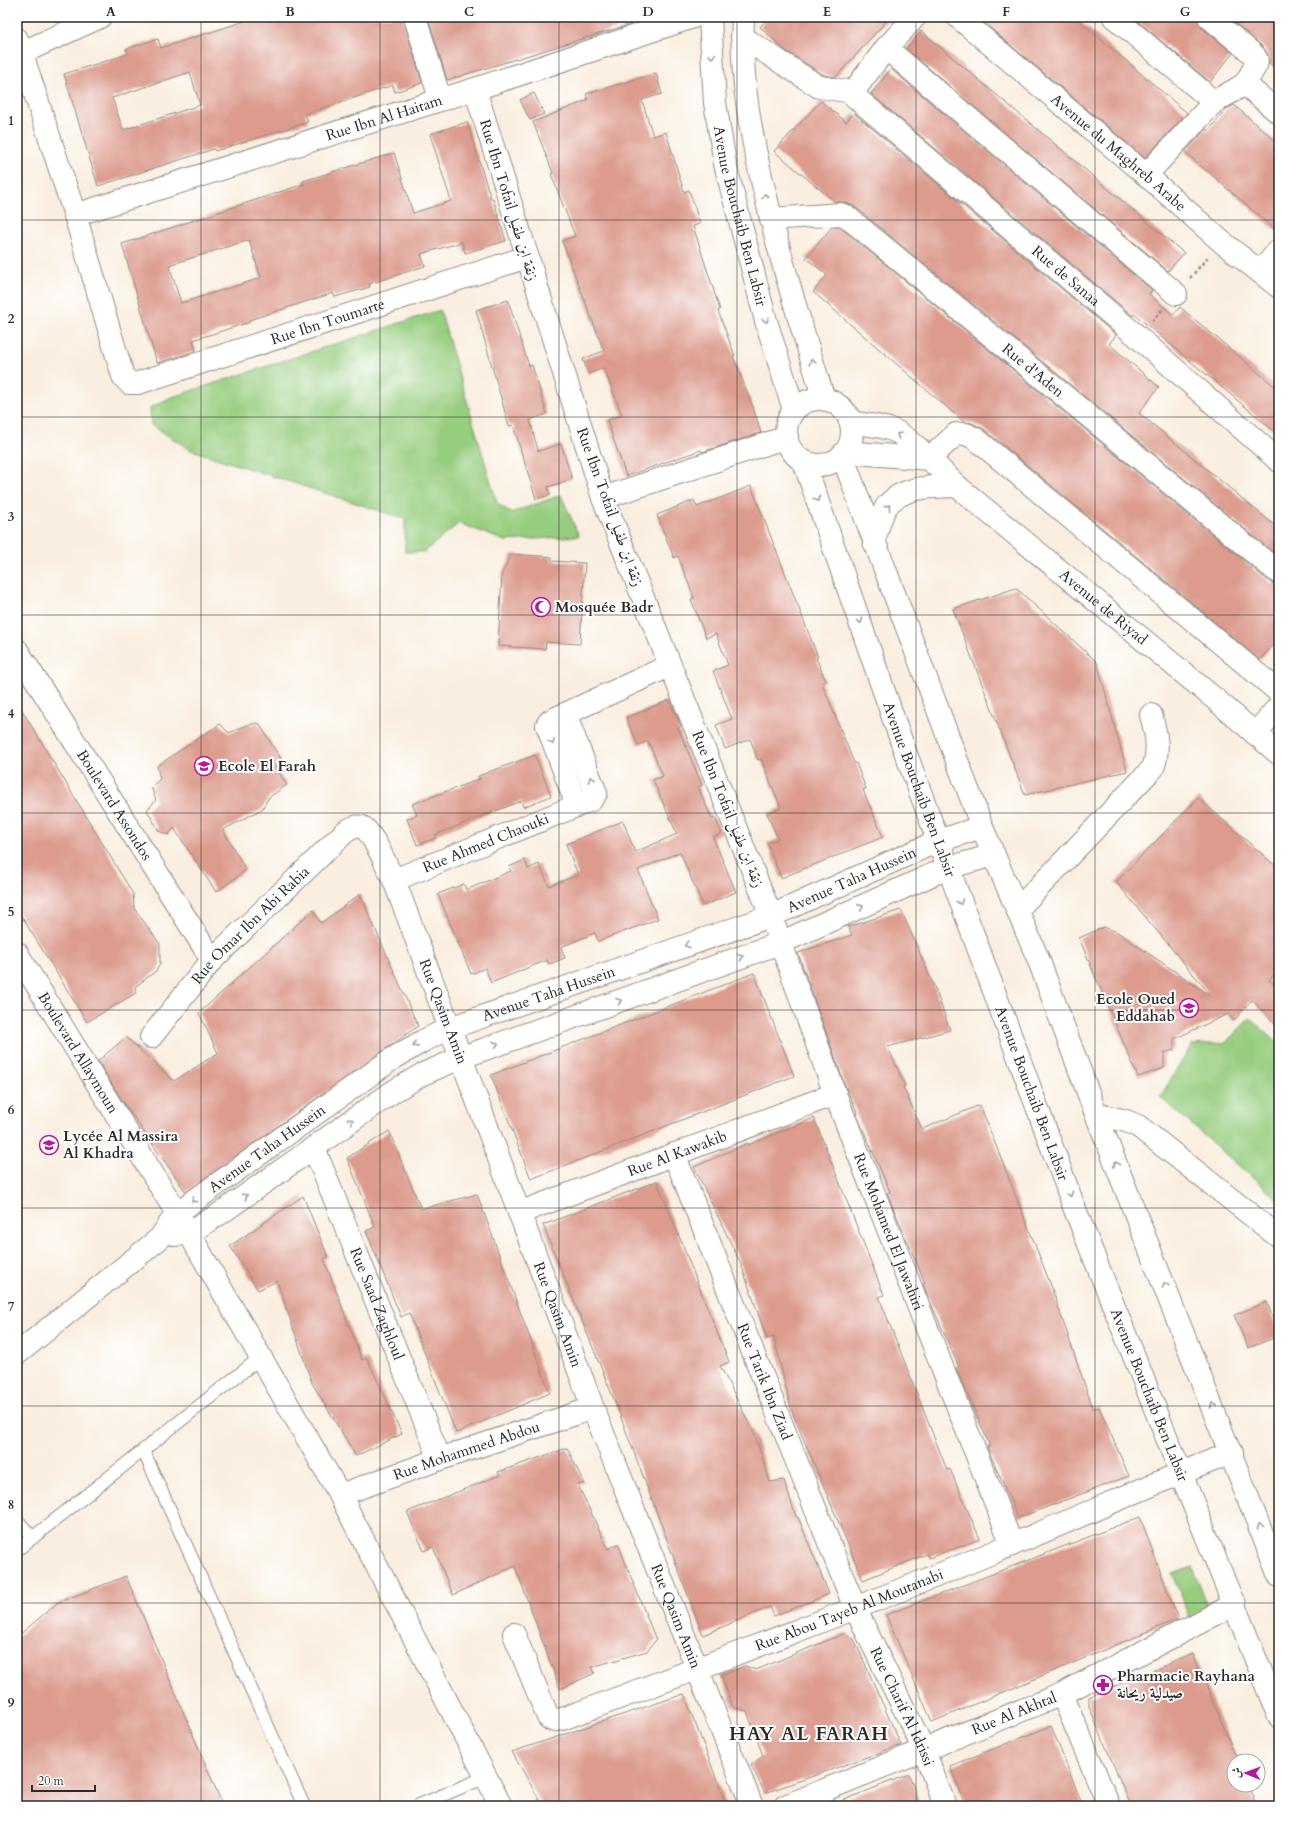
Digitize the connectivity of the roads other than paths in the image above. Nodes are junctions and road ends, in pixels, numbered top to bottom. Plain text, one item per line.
1 (100, 17) edge
2 (415, 17) edge
3 (693, 17) edge
4 (710, 17) edge
5 (915, 17) edge
6 (958, 17) edge
7 (1114, 17) edge
8 (1209, 17) edge
9 (743, 27) edge
10 (886, 48) junction
11 (19, 49) edge
12 (1245, 84) junction
13 (475, 89) junction
14 (853, 92) junction
15 (440, 99) junction
16 (1214, 102) junction
17 (1279, 113) edge
18 (1146, 174) junction
19 (75, 215) junction
20 (771, 219) junction
21 (1279, 250) edge
22 (527, 257) junction
23 (1260, 271) junction
24 (1279, 287) edge
25 (1176, 294) dead end
26 (824, 399) junction
27 (794, 410) junction
28 (851, 422) junction
29 (787, 437) junction
30 (843, 453) junction
31 (929, 459) junction
32 (1279, 461) edge
33 (804, 462) junction
34 (958, 486) junction
35 (603, 498) junction
36 (874, 542) junction
37 (1279, 573) edge
38 (17, 650) edge
39 (669, 666) junction
40 (1279, 692) edge
41 (1279, 706) edge
42 (1151, 715) dead end
43 (1255, 734) junction
44 (1279, 754) edge
45 (361, 827) joint
46 (982, 827) junction
47 (938, 841) junction
48 (994, 855) junction
49 (947, 868) junction
50 (394, 880) junction
51 (1018, 909) junction
52 (771, 916) junction
53 (780, 943) junction
54 (17, 953) edge
55 (212, 960) junction
56 (450, 1028) junction
57 (152, 1037) dead end
58 (460, 1058) junction
59 (835, 1094) junction
60 (1096, 1114) junction
61 (314, 1148) junction
62 (674, 1154) junction
63 (177, 1213) junction
64 (519, 1213) junction
65 (189, 1233) junction
66 (1279, 1237) edge
67 (160, 1238) junction
68 (17, 1354) edge
69 (261, 1357) junction
70 (593, 1408) junction
71 (143, 1450) junction
72 (1232, 1453) junction
73 (440, 1459) junction
74 (1181, 1472) junction
75 (340, 1495) junction
76 (17, 1520) edge
77 (33, 1538) junction
78 (1012, 1545) junction
79 (17, 1550) edge
80 (1279, 1576) edge
81 (1235, 1604) junction
82 (855, 1608) junction
83 (514, 1634) dead end
84 (697, 1669) junction
85 (1062, 1694) junction
86 (1279, 1717) edge
87 (924, 1750) junction
88 (486, 1777) junction
89 (304, 1806) edge
90 (416, 1806) edge
91 (501, 1806) edge
92 (752, 1806) edge
93 (785, 1806) edge
94 (945, 1806) edge
95 (1109, 1806) edge

1 - 11 street
2 - 15 street
3 - 13 street, Rue Ibn Al Haitam
4 -> 27 street, Avenue Bouchaib Ben Labsir
5 - 10 street
6 - 18 street, Avenue du Maghreb Arabe
7 - 16 street
8 - 12 street
9 - 14 street
20 -> 9 street, Avenue Bouchaib Ben Labsir
10 - 14 street
10 - 25 street
11 - 19 street
12 - 16 street
12 - 17 street
13 - 15 street, Rue Ibn Al Haitam
13 - 22 street, Rue Ibn Tofail زنقة ابن طفيل
14 - 32 street, Rue de Sanaa
15 - 19 street, Rue Ibn Al Haitam
16 - 18 street
18 - 23 street, Avenue du Maghreb Arabe
19 - 22 street, Rue Ibn Toumarte
26 -> 20 street, Avenue Bouchaib Ben Labsir
20 - 37 street, Rue d'Aden
21 - 23 street
22 - 35 street, Rue Ibn Tofail زنقة ابن طفيل
23 - 24 street, Avenue du Maghreb Arabe
26 - 27 street
26 - 28 street
27 - 29 street
28 - 30 street
31 -> 28 street, Avenue de Riyad
29 - 33 street
29 - 35 street
30 - 31 street
30 - 33 street
30 - 36 street
31 - 34 street, Avenue de Riyad
31 - 40 street
33 -> 47 street, Avenue Bouchaib Ben Labsir
36 -> 34 street
34 - 43 street, Avenue de Riyad
35 - 39 street, Rue Ibn Tofail زنقة ابن طفيل
36 - 46 street
38 - 55 street, Boulevard Assondos
39 - 50 street, Rue Ahmed Chaouki
39 - 52 street, Rue Ibn Tofail زنقة ابن طفيل
41 - 43 street
42 - 51 street
43 - 44 street, Avenue de Riyad
45 - 50 street, Rue Qasim Amin
45 - 55 street, Rue Omar Ibn Abi Rabia
46 - 47 street, Avenue Taha Hussein
46 - 48 street
47 - 49 street, Avenue Bouchaib Ben Labsir
47 - 52 street, Avenue Taha Hussein
48 - 49 street, Avenue Taha Hussein
48 - 51 street
53 -> 49 street, Avenue Taha Hussein
49 -> 74 street, Avenue Bouchaib Ben Labsir
50 - 56 street, Rue Qasim Amin
51 - 60 street
52 - 53 street, Rue Mohamed El Jawahiri
52 -> 56 street, Avenue Taha Hussein
58 -> 53 street, Avenue Taha Hussein
53 - 59 street, Rue Mohamed El Jawahiri
54 - 63 street, Boulevard Allaymoun
55 - 57 street, Rue Omar Ibn Abi Rabia
56 - 58 street, Rue Qasim Amin
56 -> 63 street, Avenue Taha Hussein
61 -> 58 street, Avenue Taha Hussein
58 - 64 street, Rue Qasim Amin
59 - 62 street, Rue Al Kawakib
59 - 78 street, Rue Mohamed El Jawahiri
60 - 66 street
72 -> 60 street
65 -> 61 street, Avenue Taha Hussein
61 - 73 street, Rue Saad Zaghloul
62 - 64 street, Rue Al Kawakib
62 - 82 street, Rue Tarik Ibn Ziad
63 - 65 street, Boulevard Allaymoun
63 - 67 street, Avenue Taha Hussein
64 - 70 street, Rue Qasim Amin
65 - 67 street, Avenue Taha Hussein
65 - 69 street, Boulevard Allaymoun
67 - 68 street, Avenue Taha Hussein
69 - 71 lane
69 - 75 street, Boulevard Allaymoun
70 - 73 street, Rue Mohammed Abdou
70 - 84 street, Rue Qasim Amin
71 - 77 lane
71 - 89 lane
72 - 74 street, Rue Abou Tayeb Al Moutanabi
80 -> 72 street
73 - 75 street, Rue Mohammed Abdou
74 - 78 street, Rue Abou Tayeb Al Moutanabi
74 - 81 street, Avenue Bouchaib Ben Labsir
75 - 88 street, Boulevard Allaymoun
76 - 77 lane
77 - 79 lane
78 - 82 street, Rue Abou Tayeb Al Moutanabi
81 - 85 street, Rue Al Akhtal
81 - 86 street, Avenue Bouchaib Ben Labsir
82 - 84 street, Rue Abou Tayeb Al Moutanabi
82 - 87 street, Rue Charif Al Idrissi
83 - 84 street, Rue Abou Tayeb Al Moutanabi
84 - 92 street, Rue Qasim Amin
85 - 87 street, Rue Al Akhtal
85 - 95 street
87 - 93 street, Rue Al Akhtal
87 - 94 street, Rue Charif Al Idrissi
88 - 90 lane
88 - 91 street, Boulevard Allaymoun

